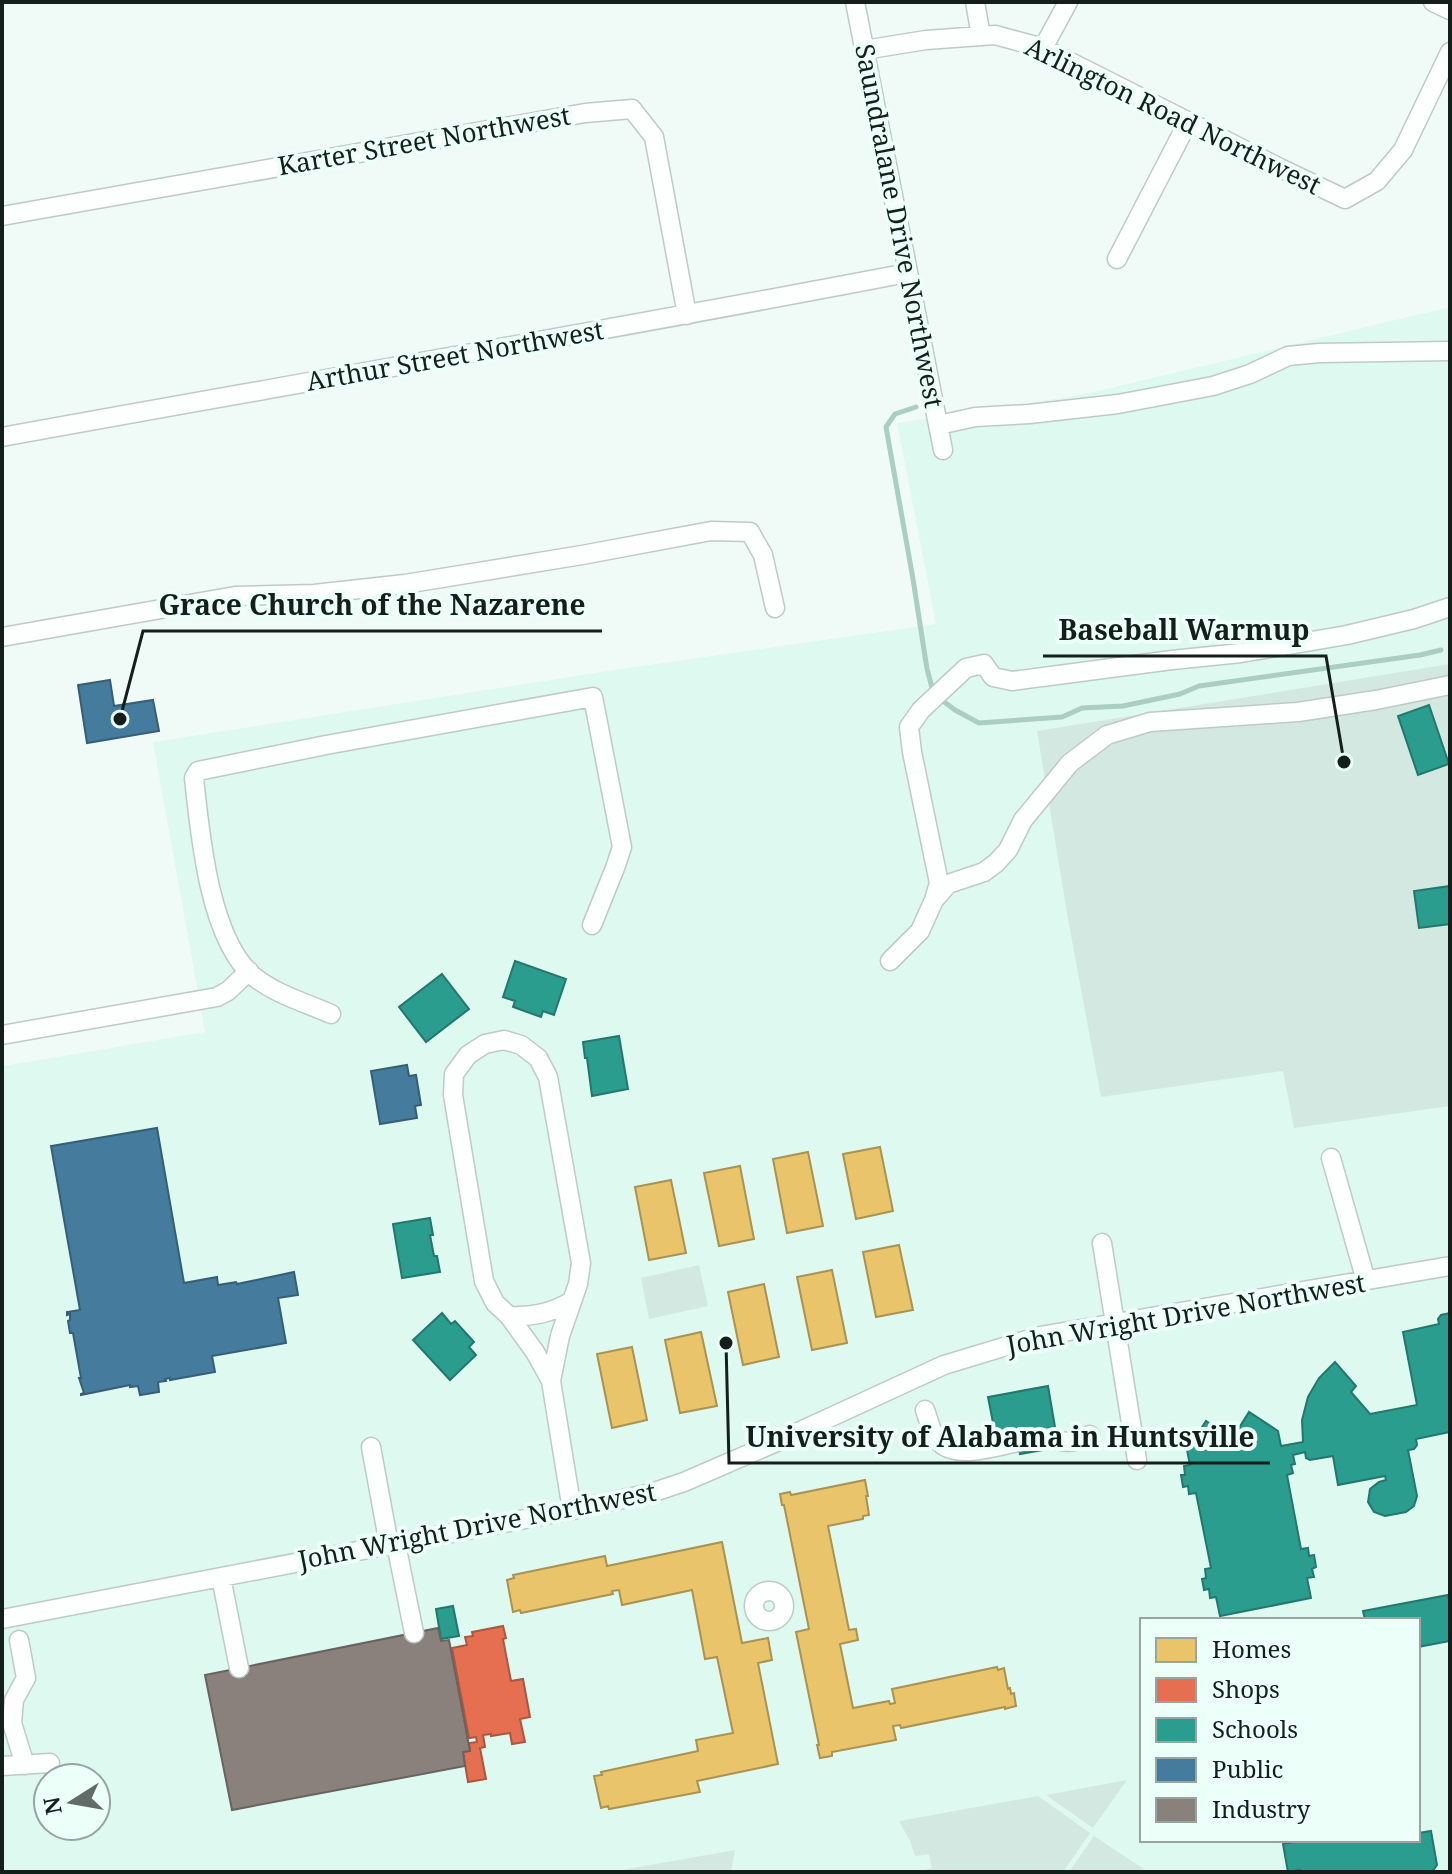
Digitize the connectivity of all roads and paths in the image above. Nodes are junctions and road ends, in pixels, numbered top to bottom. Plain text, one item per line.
1 (855, 2) edge
2 (975, 2) edge
3 (1068, 2) edge
4 (1433, 2) edge
5 (1450, 10) edge
6 (981, 36) junction
7 (1043, 48) junction
8 (864, 50) junction
9 (1450, 52) edge
10 (1188, 122) junction
11 (2, 216) edge
12 (1117, 259) dead end
13 (907, 273) junction
14 (687, 315) junction
15 (1450, 351) edge
16 (939, 425) junction
17 (2, 437) edge
18 (943, 450) dead end
19 (1450, 607) edge
20 (775, 608) dead end
21 (2, 637) edge
22 (1450, 685) edge
23 (934, 900) junction
24 (592, 925) dead end
25 (890, 961) dead end
26 (249, 971) junction
27 (331, 1014) dead end
28 (2, 1035) edge
29 (1331, 1158) dead end
30 (1102, 1243) dead end
31 (1450, 1266) edge
32 (1366, 1281) junction
33 (572, 1301) junction
34 (509, 1316) junction
35 (1116, 1323) junction
36 (551, 1381) junction
37 (925, 1410) dead end
38 (1090, 1435) dead end
39 (1041, 1438) dead end
40 (1018, 1442) dead end
41 (371, 1447) dead end
42 (1137, 1460) dead end
43 (572, 1510) junction
44 (392, 1544) junction
45 (221, 1577) junction
46 (2, 1619) edge
47 (414, 1633) dead end
48 (19, 1640) dead end
49 (239, 1668) dead end
50 (32, 1764) edge
51 (25, 1765) junction
52 (2, 1766) edge

1 - 8 street, Saundralane Drive Northwest
2 - 6 street
3 - 7 street
4 - 5 street
6 - 7 street, Arlington Road Northwest
6 - 8 street, Arlington Road Northwest
7 - 10 street, Arlington Road Northwest
8 - 13 street, Saundralane Drive Northwest
9 - 10 street, Arlington Road Northwest
10 - 12 street
11 - 14 street, Karter Street Northwest
13 - 14 street, Arthur Street Northwest
13 - 16 street, Saundralane Drive Northwest
14 - 17 street, Arthur Street Northwest
15 - 16 street
16 - 18 street, Saundralane Drive Northwest
19 - 23 street
20 - 21 street
22 - 23 street
23 - 25 street
24 - 26 street
26 - 27 street
26 - 28 street
29 - 32 street
30 - 35 street
31 - 32 street, John Wright Drive Northwest
32 - 35 street, John Wright Drive Northwest
33 - 34 street
33 - 34 street
33 - 36 street
34 - 36 street
35 - 42 street
35 - 43 street, John Wright Drive Northwest
36 - 43 street
37 - 40 street
38 - 39 street
41 - 44 street
43 - 44 street, John Wright Drive Northwest
44 - 45 street, John Wright Drive Northwest
44 - 47 street
45 - 46 street, John Wright Drive Northwest
45 - 49 street
48 - 51 street
50 - 51 street
51 - 52 street

